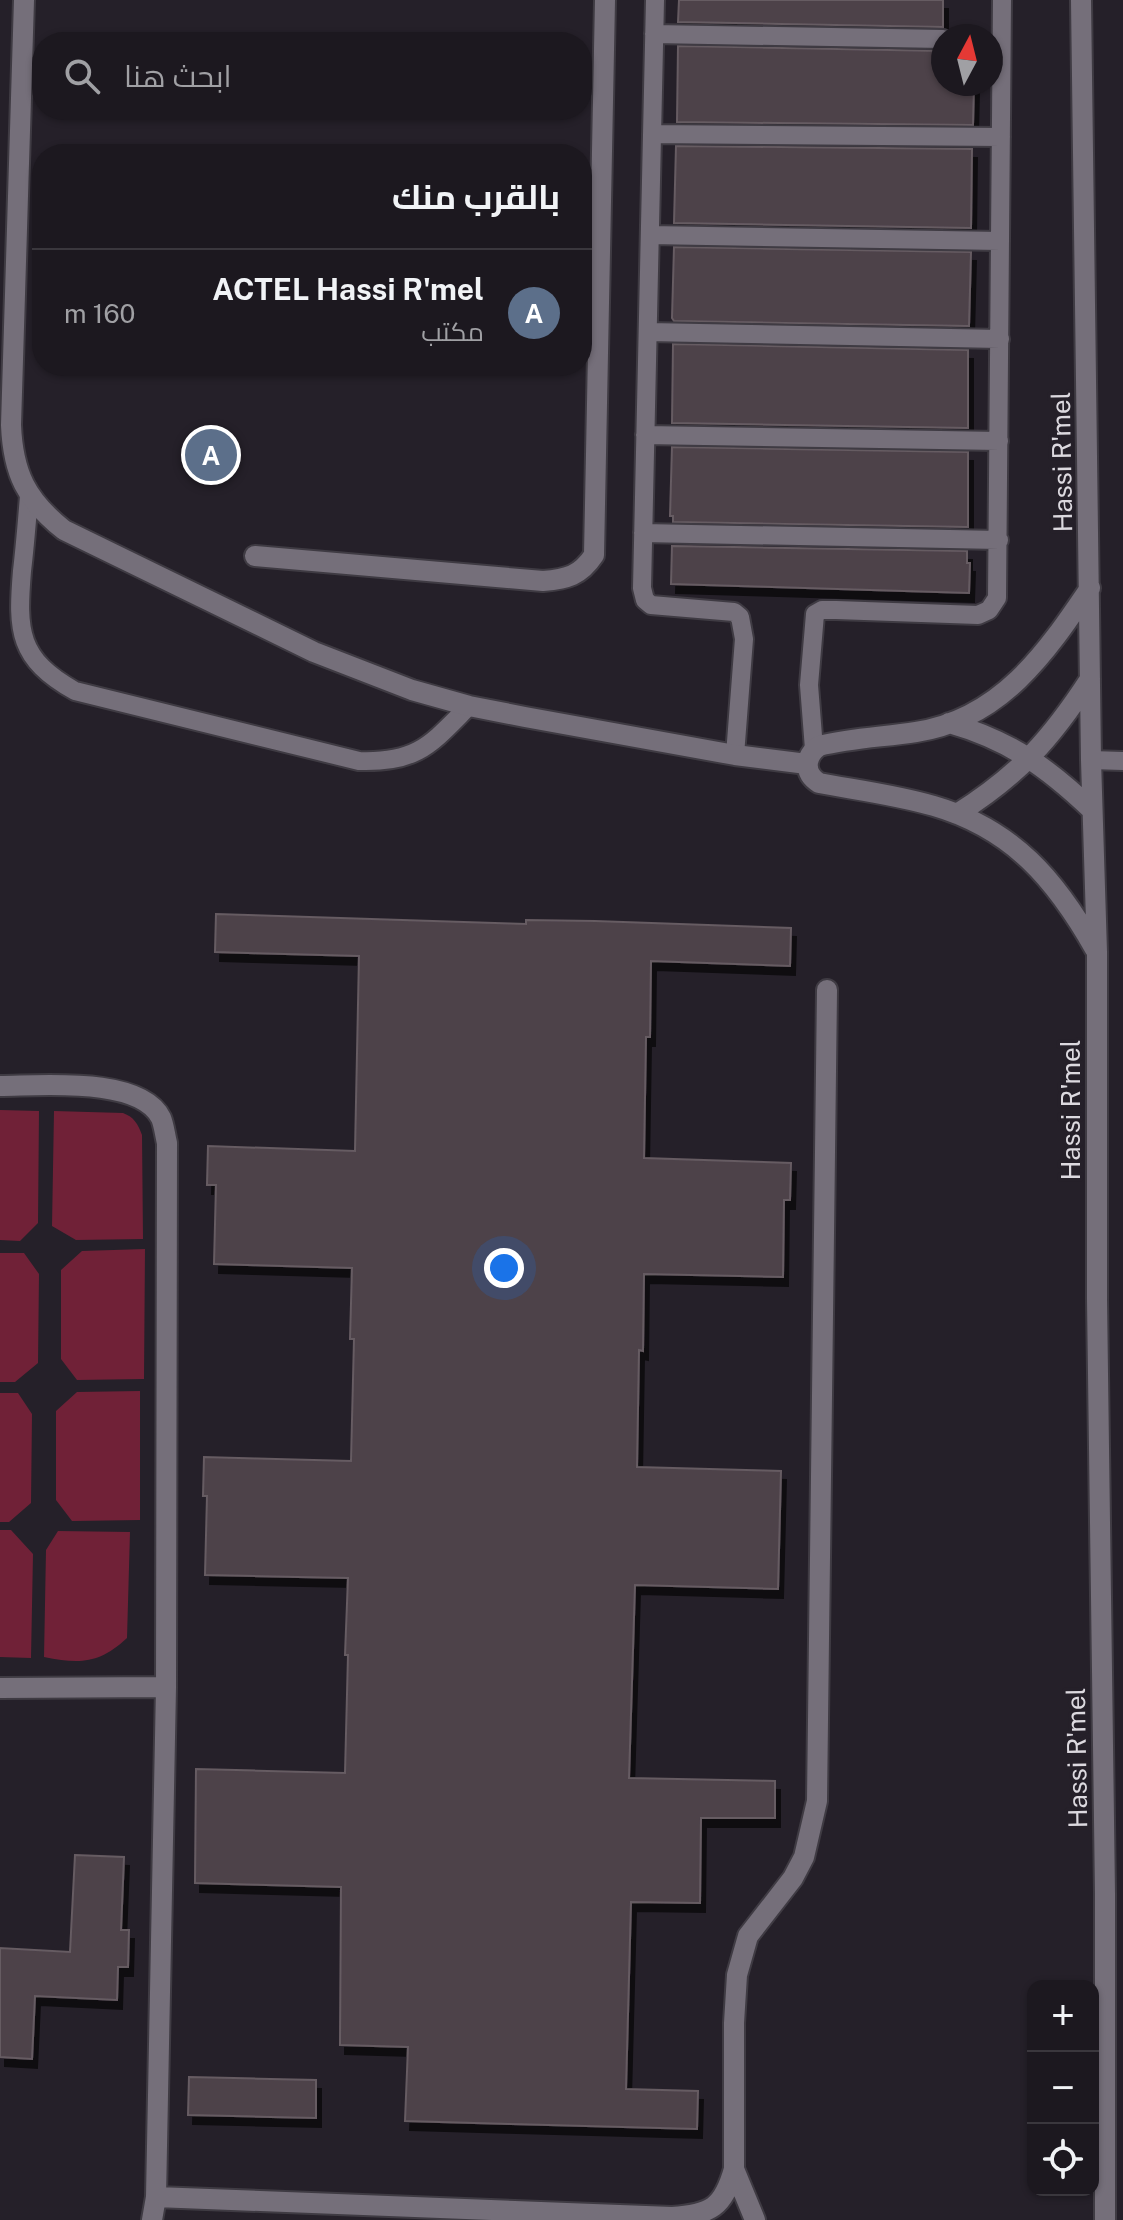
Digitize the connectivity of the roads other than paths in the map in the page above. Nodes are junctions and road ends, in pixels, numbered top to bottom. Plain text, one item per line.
1 (24, 0) edge
2 (605, 0) edge
3 (655, 0) edge
4 (1002, 0) edge
5 (1081, 0) edge
6 (998, 24) edge
7 (654, 34) junction
8 (931, 39) edge
9 (999, 96) edge
10 (652, 134) junction
11 (1001, 137) junction
12 (650, 235) junction
13 (1000, 241) junction
14 (648, 332) junction
15 (1000, 339) junction
16 (645, 435) junction
17 (999, 441) junction
18 (6, 449) edge
19 (29, 496) junction
20 (643, 533) junction
21 (999, 540) junction
22 (255, 556) dead end
23 (1090, 588) junction
24 (1090, 679) junction
25 (469, 706) junction
26 (949, 723) junction
27 (735, 755) junction
28 (810, 756) junction
29 (1031, 758) junction
30 (1091, 760) junction
31 (1123, 761) edge
32 (1092, 810) junction
33 (957, 814) junction
34 (1097, 952) junction
35 (827, 990) dead end
36 (0, 1086) edge
37 (166, 1687) junction
38 (0, 1688) edge
39 (734, 2169) junction
40 (156, 2197) junction
41 (613, 2218) edge
42 (152, 2220) edge
43 (755, 2220) edge
44 (1105, 2220) edge

1 - 18 street
2 - 22 street
3 - 7 lane
4 - 6 lane
5 - 23 street, Hassi R'mel
7 - 8 lane
7 - 10 lane
9 - 11 lane
10 - 11 lane
10 - 12 lane
11 - 13 lane
12 - 13 lane
12 - 14 lane
13 - 15 lane
14 - 15 lane
14 - 16 lane
15 - 17 lane
16 - 17 lane
16 - 20 lane
17 - 21 lane
18 - 19 street
19 - 25 street
19 - 25 lane
20 - 21 lane
20 - 27 lane
21 - 28 lane
23 - 24 street, Hassi R'mel
23 - 26 street
24 - 29 street
24 - 30 street, Hassi R'mel
25 - 27 street
26 - 28 street
26 - 29 street
27 - 28 street
28 - 33 street
29 - 32 street
29 - 33 street
30 - 31 lane
30 - 32 street, Hassi R'mel
32 - 34 street, Hassi R'mel
33 - 34 street
34 - 44 street, Hassi R'mel
35 - 39 street
36 - 37 street
37 - 38 street
37 - 40 street
39 - 41 street
39 - 43 street
40 - 41 street
40 - 42 street

